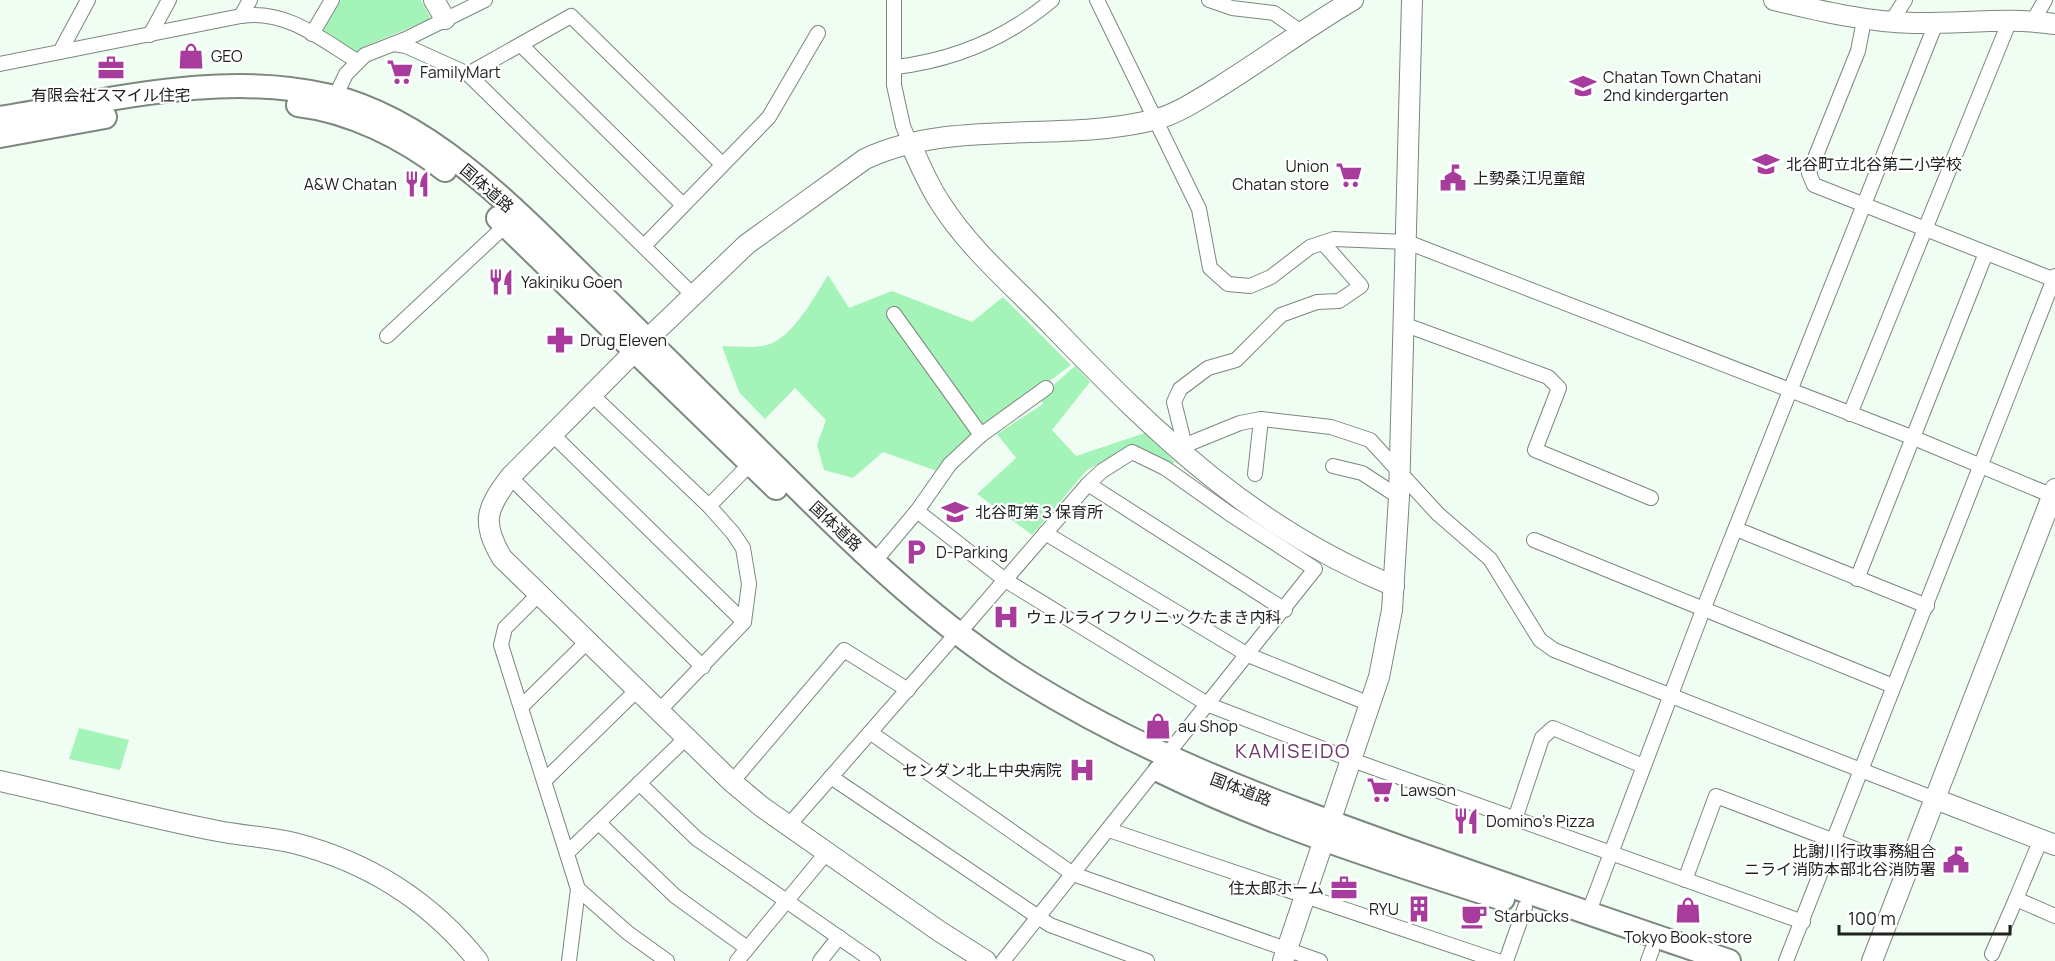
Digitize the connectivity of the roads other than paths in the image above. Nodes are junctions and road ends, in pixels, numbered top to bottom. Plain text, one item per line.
1 (88, 0) edge
2 (169, 0) edge
3 (250, 0) edge
4 (332, 0) edge
5 (434, 0) edge
6 (485, 0) edge
7 (894, 0) edge
8 (1052, 0) edge
9 (1097, 0) edge
10 (1209, 0) edge
11 (1353, 0) edge
12 (1412, 0) edge
13 (1774, 0) edge
14 (1905, 0) edge
15 (2045, 0) edge
16 (241, 16) junction
17 (445, 19) junction
18 (1864, 20) junction
19 (2010, 21) junction
20 (2033, 21) junction
21 (1890, 22) junction
22 (1936, 23) junction
23 (2055, 24) edge
24 (1302, 32) junction
25 (818, 33) dead end
26 (312, 34) junction
27 (150, 35) junction
28 (393, 44) junction
29 (521, 45) junction
30 (60, 52) junction
31 (357, 62) junction
32 (0, 64) edge
33 (896, 67) junction
34 (468, 74) junction
35 (335, 97) junction
36 (0, 118) edge
37 (1156, 120) junction
38 (0, 136) edge
39 (910, 144) junction
40 (722, 164) junction
41 (683, 205) junction
42 (1863, 206) junction
43 (506, 225) junction
44 (1925, 229) junction
45 (1407, 242) junction
46 (1323, 243) junction
47 (644, 246) junction
48 (1986, 253) junction
49 (2054, 279) edge
50 (693, 295) junction
51 (894, 314) dead end
52 (1403, 324) junction
53 (387, 336) dead end
54 (640, 346) junction
55 (1046, 388) dead end
56 (1790, 390) junction
57 (591, 394) junction
58 (1850, 414) junction
59 (1261, 419) junction
60 (552, 434) junction
61 (981, 435) junction
62 (1914, 438) junction
63 (1180, 447) junction
64 (750, 464) junction
65 (1333, 465) dead end
66 (1980, 465) junction
67 (1255, 474) dead end
68 (1400, 474) junction
69 (510, 477) junction
70 (1088, 484) junction
71 (2054, 493) edge
72 (1399, 497) junction
73 (1651, 498) dead end
74 (710, 506) junction
75 (917, 511) junction
76 (1736, 529) junction
77 (1045, 533) junction
78 (1534, 540) dead end
79 (874, 562) junction
80 (1857, 579) junction
81 (1005, 580) junction
82 (1394, 586) junction
83 (539, 594) junction
84 (1927, 606) junction
85 (1285, 610) junction
86 (1703, 610) junction
87 (744, 622) junction
88 (954, 638) junction
89 (588, 641) junction
90 (1248, 655) junction
91 (703, 667) junction
92 (1893, 686) junction
93 (637, 690) junction
94 (908, 690) junction
95 (1671, 694) junction
96 (1370, 704) junction
97 (1209, 705) junction
98 (522, 706) junction
99 (659, 711) junction
100 (871, 733) junction
101 (686, 738) junction
102 (1353, 760) junction
103 (1161, 763) junction
104 (1644, 766) junction
105 (1860, 770) junction
106 (831, 777) junction
107 (545, 780) junction
108 (0, 781) edge
109 (732, 782) junction
110 (639, 783) junction
111 (1935, 799) junction
112 (1515, 819) junction
113 (599, 822) junction
114 (789, 825) junction
115 (1109, 830) junction
116 (1327, 831) junction
117 (1833, 841) junction
118 (2048, 842) edge
119 (827, 852) junction
120 (567, 853) junction
121 (1610, 853) junction
122 (1908, 869) junction
123 (1073, 874) junction
124 (1685, 880) junction
125 (578, 889) junction
126 (1305, 896) junction
127 (2016, 899) junction
128 (786, 900) junction
129 (1525, 907) junction
130 (1588, 914) junction
131 (2055, 915) edge
132 (1037, 918) junction
133 (1803, 922) junction
134 (839, 937) junction
135 (747, 948) junction
136 (1992, 954) dead end
137 (1285, 955) edge
138 (1650, 956) edge
139 (478, 961) edge
140 (569, 961) edge
141 (667, 961) edge
142 (737, 961) edge
143 (820, 961) edge
144 (873, 961) edge
145 (986, 961) edge
146 (1003, 961) edge
147 (1148, 961) edge
148 (1320, 961) edge
149 (1498, 961) edge
150 (1506, 961) edge
151 (1682, 961) edge
152 (1729, 961) edge
153 (1786, 961) edge
154 (1872, 961) edge

1 - 30 street
2 - 27 street
3 - 16 street
4 - 26 street
5 - 17 street
6 - 17 street
7 - 33 street
8 - 33 street
9 - 37 street
10 - 24 street
11 - 24 street
12 - 45 street
13 - 18 street
14 - 21 street
15 - 20 street
16 - 26 street
16 - 27 street
17 - 28 street
18 - 21 street
18 - 42 street
19 - 20 street
19 - 22 street
19 - 44 street
20 - 23 street
21 - 22 street
22 - 42 street
24 - 37 street
25 - 40 street
26 - 31 street
27 - 30 street
28 - 31 street
28 - 34 street
29 - 34 street
29 - 40 street
29 - 41 street
30 - 32 street
31 - 35 street
33 - 39 street
34 - 47 street
35 - 36 main road, 国体道路
35 - 54 main road, 国体道路
37 - 39 street
37 - 46 street
38 - 43 main road, 国体道路
39 - 50 street
39 - 63 street
40 - 41 street
41 - 47 street
42 - 44 street
42 - 56 street
43 - 53 street
43 - 54 main road, 国体道路
44 - 48 street
44 - 58 street
45 - 46 street
45 - 52 street
45 - 56 street
46 - 63 street
47 - 50 street
48 - 49 street
48 - 62 street
49 - 66 street
50 - 54 street
51 - 61 street
52 - 68 street
52 - 73 street
54 - 57 street
54 - 64 main road, 国体道路
54 - 79 main road, 国体道路
55 - 61 street
56 - 58 street
56 - 76 street
57 - 60 street
57 - 74 street
58 - 62 street
59 - 63 street
59 - 67 street
59 - 68 street
60 - 69 street
60 - 87 street
61 - 75 street
62 - 66 street
62 - 80 street
63 - 82 street
64 - 74 street
64 - 88 main road, 国体道路
65 - 72 street
66 - 71 street
66 - 84 street
68 - 72 street
68 - 95 street
69 - 83 street
69 - 91 street
70 - 77 street
70 - 85 street
70 - 85 street
71 - 111 street
72 - 82 street
74 - 87 street
75 - 79 street
75 - 81 street
76 - 80 street
76 - 86 street
77 - 81 street
77 - 90 street
78 - 86 street
79 - 88 main road, 国体道路
80 - 84 street
81 - 88 street
81 - 97 street
82 - 96 street
83 - 89 street
83 - 98 street
84 - 92 street
85 - 90 street
86 - 92 street
86 - 95 street
87 - 91 street
88 - 94 street
88 - 103 main road, 国体道路
89 - 93 street
89 - 98 street
90 - 96 street
90 - 97 street
91 - 99 street
92 - 105 street
93 - 99 street
93 - 107 street
94 - 100 street
94 - 109 street
95 - 104 street
95 - 105 street
96 - 102 street
97 - 102 street
97 - 103 street
98 - 107 street
99 - 101 street
100 - 106 street
100 - 123 street
101 - 109 street
101 - 110 street
102 - 112 street
102 - 116 street
103 - 115 street
103 - 116 main road, 国体道路
104 - 112 street
104 - 121 street
105 - 111 street
105 - 117 street
106 - 114 street
106 - 132 street
107 - 120 street
108 - 139 street
109 - 114 street
110 - 113 street
110 - 128 street
111 - 118 street
111 - 122 street
112 - 121 street
113 - 120 street
113 - 135 street
114 - 119 street
115 - 123 street
115 - 126 street
116 - 126 street
116 - 129 main road, 国体道路
116 - 130 main road, 国体道路
117 - 122 street
117 - 124 street
117 - 133 street
118 - 127 street
119 - 128 street
119 - 145 street
120 - 125 street
121 - 124 street
121 - 130 street
122 - 154 street
123 - 132 street
123 - 137 street
124 - 133 street
125 - 140 street
125 - 141 street
126 - 137 street
126 - 149 street
127 - 131 street
127 - 136 street
128 - 134 street
128 - 135 street
129 - 138 main road, 国体道路
129 - 150 street
130 - 152 main road, 国体道路
132 - 146 street
132 - 147 street
133 - 153 street
134 - 143 street
134 - 144 street
135 - 142 street
137 - 148 street
138 - 151 main road, 国体道路

